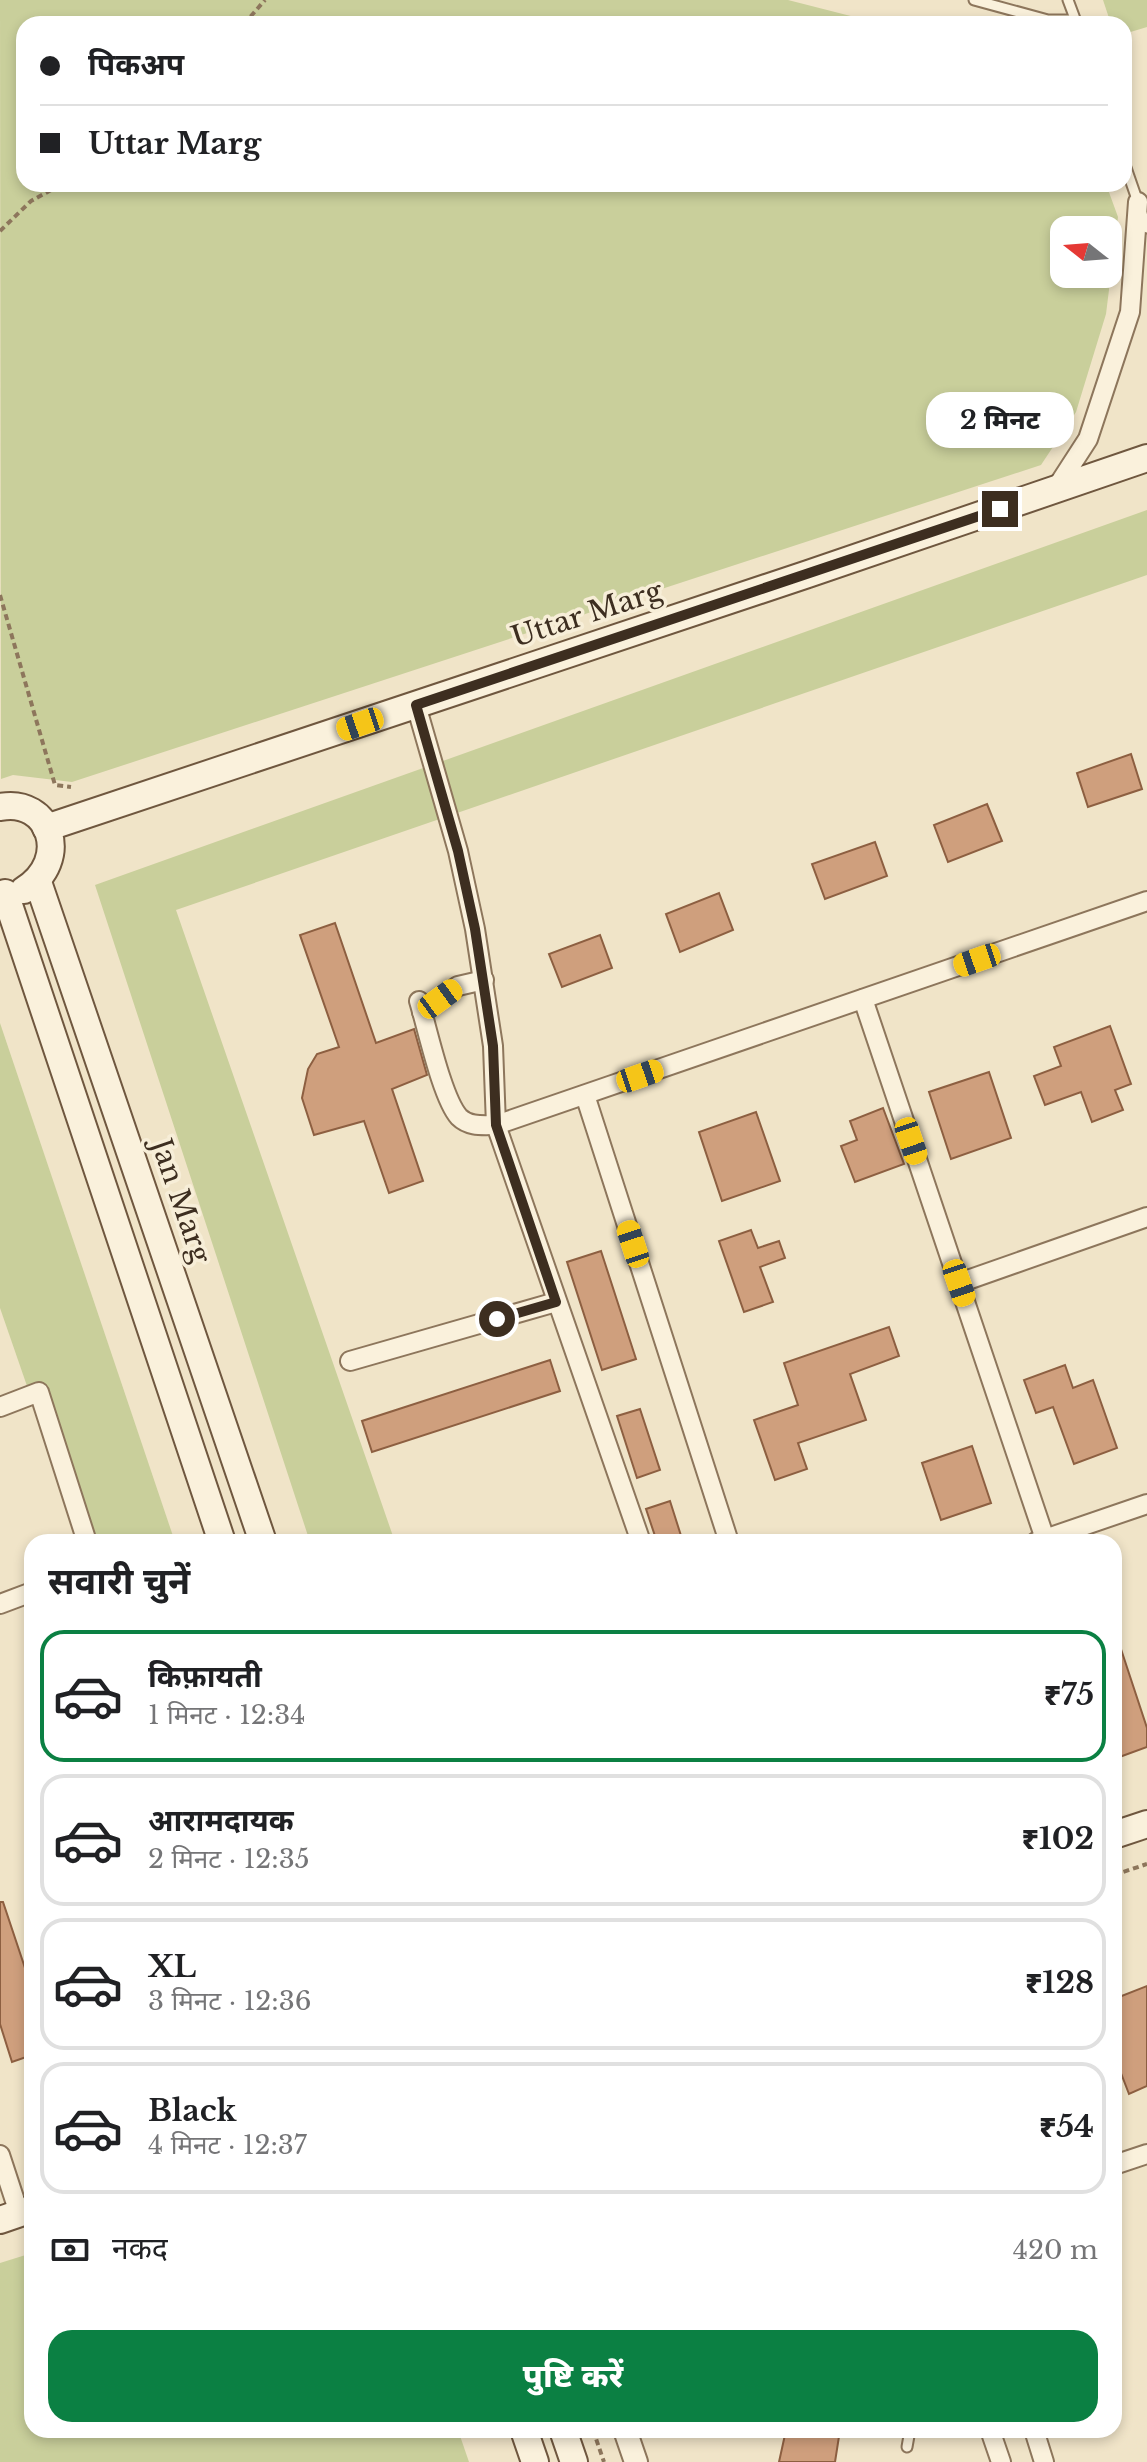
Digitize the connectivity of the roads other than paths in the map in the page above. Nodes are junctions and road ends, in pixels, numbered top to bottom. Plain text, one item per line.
1 (974, 0) edge
2 (1033, 16) edge
3 (1132, 185) edge
4 (1138, 202) junction
5 (1147, 228) edge
6 (1147, 458) edge
7 (1055, 490) junction
8 (416, 705) junction
9 (0, 807) edge
10 (46, 828) junction
11 (38, 882) junction
12 (3, 893) edge
13 (1147, 901) edge
14 (484, 980) junction
15 (863, 999) junction
16 (585, 1095) junction
17 (496, 1125) junction
18 (1147, 1217) edge
19 (959, 1283) junction
20 (556, 1302) junction
21 (350, 1361) dead end
22 (0, 1407) edge
23 (1147, 1504) edge
24 (84, 1534) edge
25 (219, 1534) edge
26 (260, 1534) edge
27 (638, 1534) edge
28 (726, 1534) edge
29 (1039, 1534) edge
30 (1059, 1534) edge
31 (24, 1595) edge
32 (0, 1604) edge
33 (1147, 1824) edge
34 (1122, 1832) edge
35 (1147, 2154) edge
36 (0, 2155) edge
37 (1122, 2162) edge
38 (17, 2214) edge
39 (527, 2438) edge
40 (566, 2438) edge
41 (628, 2438) edge
42 (909, 2438) edge
43 (993, 2438) edge
44 (1036, 2438) edge
45 (907, 2447) dead end
46 (535, 2462) edge
47 (574, 2462) edge
48 (636, 2462) edge
49 (1001, 2462) edge
50 (1044, 2462) edge

1 - 2 lane
3 - 4 lane
4 - 5 lane
4 - 7 street
6 - 7 main road, Uttar Marg
7 - 8 main road, Uttar Marg
8 - 10 main road, Uttar Marg
8 - 14 street
9 - 10 main road
10 - 11 main road
11 - 12 main road
11 - 26 main road, Jan Marg
12 - 25 main road
13 - 15 street
14 - 17 street
14 - 17 street
15 - 16 street
15 - 19 street
16 - 17 street
16 - 28 street
17 - 20 street
18 - 19 street
19 - 29 street
20 - 21 street
20 - 27 street
22 - 24 street
23 - 30 street
31 - 32 street
33 - 34 main road
35 - 37 street
36 - 38 street
39 - 46 main road
40 - 47 main road
41 - 48 street
42 - 45 lane
43 - 49 street
44 - 50 street

